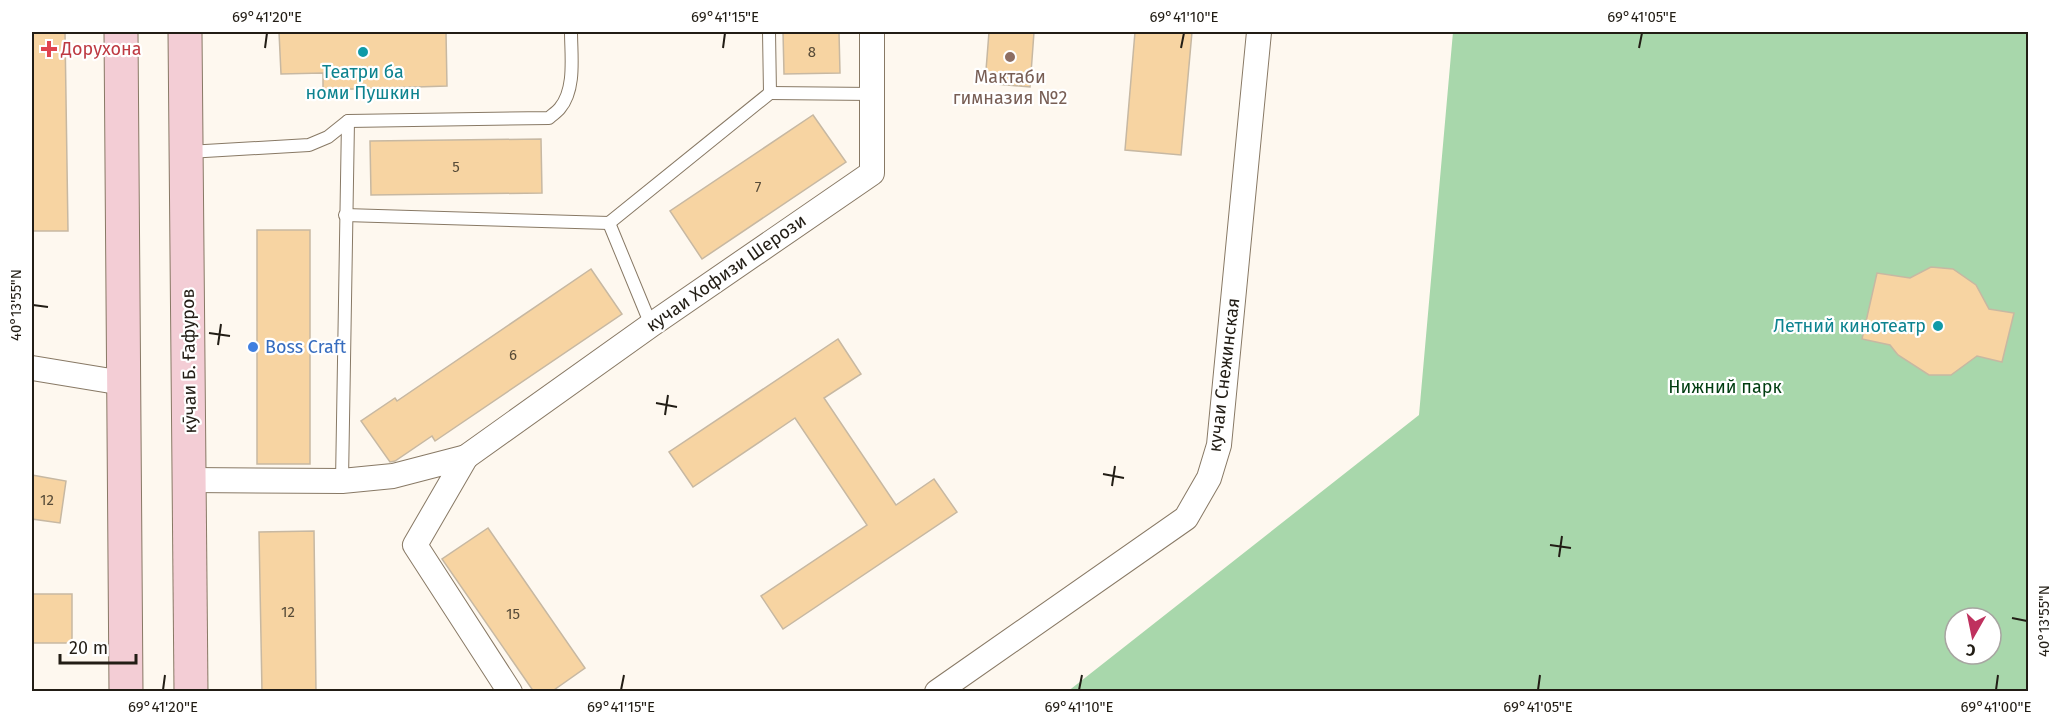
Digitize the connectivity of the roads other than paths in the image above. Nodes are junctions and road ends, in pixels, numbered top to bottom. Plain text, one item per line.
1 (121, 32) edge
2 (185, 32) edge
3 (571, 32) edge
4 (769, 32) edge
5 (872, 32) edge
6 (1259, 32) edge
7 (770, 93) junction
8 (872, 94) junction
9 (348, 121) junction
10 (187, 152) junction
11 (345, 214) junction
12 (609, 223) junction
13 (651, 325) junction
14 (32, 368) edge
15 (123, 383) junction
16 (466, 457) junction
17 (190, 480) junction
18 (342, 481) junction
19 (126, 692) edge
20 (191, 692) edge
21 (510, 692) edge
22 (937, 692) edge

1 - 15 main road
2 - 10 main road, кӯчаи Б. Ғафуров
3 - 9 lane
4 - 7 lane
5 - 8 street, кучаи Хофизи Шерози
6 - 22 street, кучаи Снежинская
7 - 8 lane
7 - 12 lane
8 - 13 street, кучаи Хофизи Шерози
9 - 10 lane
9 - 11 lane
10 - 17 main road, кӯчаи Б. Ғафуров
11 - 12 lane
11 - 18 lane
12 - 13 lane
13 - 16 street, кучаи Хофизи Шерози
14 - 15 street
15 - 19 main road
16 - 18 street
16 - 21 street
17 - 18 street
17 - 20 main road, кӯчаи Б. Ғафуров

